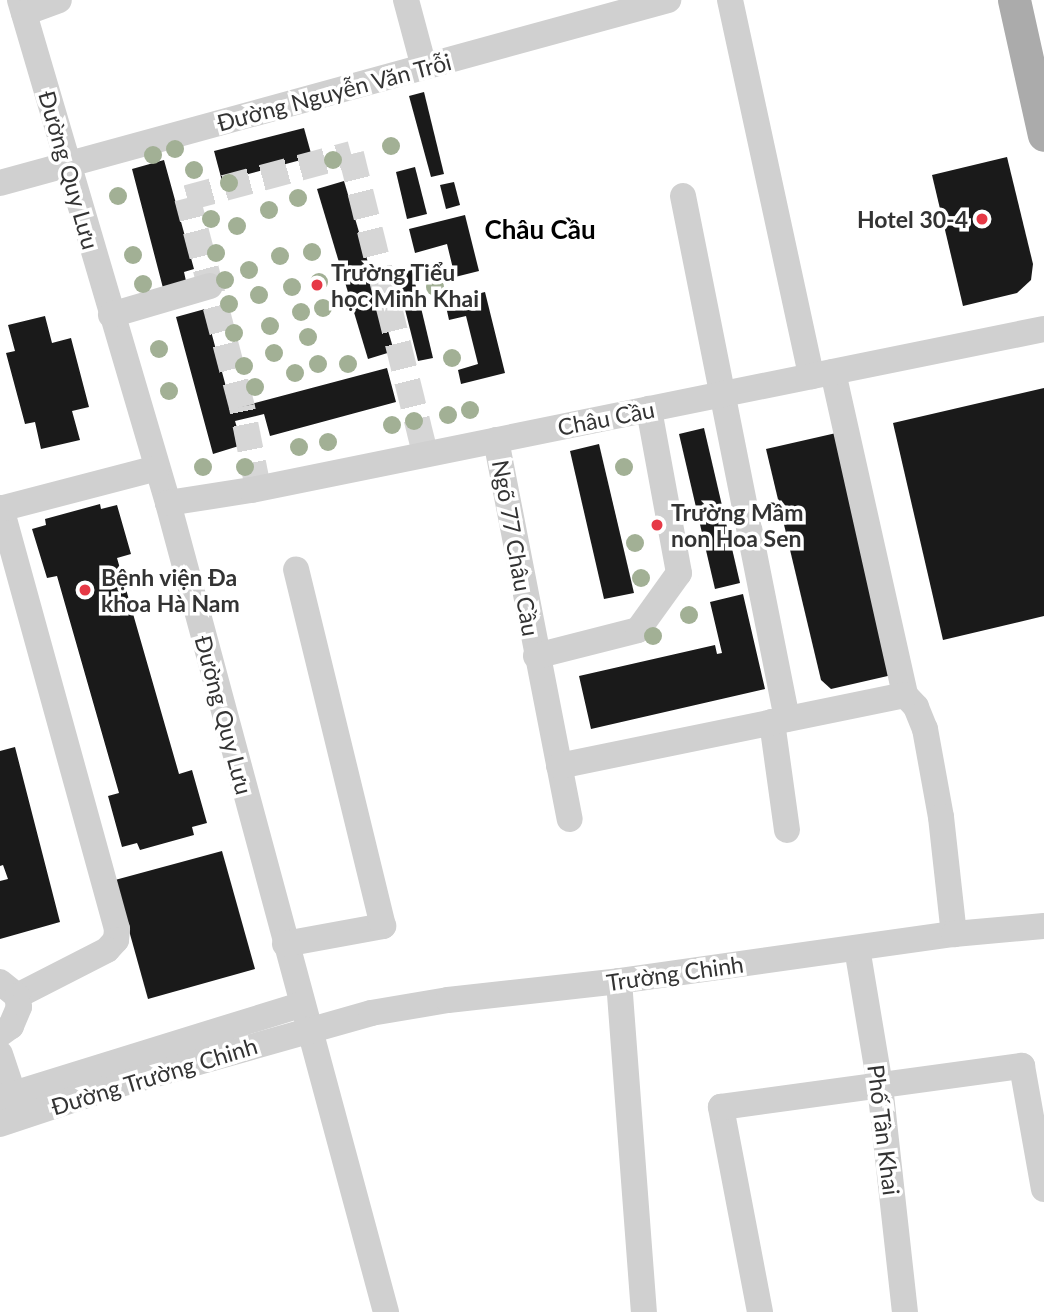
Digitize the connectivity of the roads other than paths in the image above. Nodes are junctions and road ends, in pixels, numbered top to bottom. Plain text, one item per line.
1 (59, 0) edge
2 (406, 0) edge
3 (730, 0) edge
4 (1014, 0) edge
5 (654, 2) edge
6 (22, 6) edge
7 (1035, 49) edge
8 (424, 67) junction
9 (1044, 135) edge
10 (67, 166) junction
11 (0, 183) edge
12 (683, 196) dead end
13 (210, 286) dead end
14 (111, 315) junction
15 (1044, 329) edge
16 (822, 374) junction
17 (721, 394) junction
18 (649, 409) junction
19 (496, 440) junction
20 (157, 468) junction
21 (168, 503) junction
22 (0, 508) edge
23 (296, 569) dead end
24 (536, 656) junction
25 (905, 695) junction
26 (779, 720) junction
27 (559, 766) junction
28 (570, 818) dead end
29 (787, 830) dead end
30 (1044, 926) edge
31 (954, 934) junction
32 (285, 944) junction
33 (857, 948) junction
34 (619, 981) junction
35 (8, 989) edge
36 (302, 1006) junction
37 (309, 1031) junction
38 (0, 1034) edge
39 (191, 1052) junction
40 (0, 1054) edge
41 (880, 1086) junction
42 (63, 1091) junction
43 (7, 1096) edge
44 (0, 1124) edge
45 (1044, 1189) edge
46 (386, 1312) edge
47 (643, 1312) edge
48 (760, 1312) edge
49 (905, 1312) edge

1 - 6 street
2 - 8 street
3 - 16 street
4 - 7 main road
5 - 8 street, Đường Nguyễn Văn Trỗi
6 - 10 street, Đường Quy Lưu
7 - 9 main road
8 - 10 street, Đường Nguyễn Văn Trỗi
10 - 11 street, Đường Nguyễn Văn Trỗi
10 - 14 street, Đường Quy Lưu
12 - 17 street
13 - 14 street
14 - 20 street, Đường Quy Lưu
15 - 16 street, Châu Cầu
16 - 17 street, Châu Cầu
16 - 25 street
17 - 18 street, Châu Cầu
17 - 26 street
18 - 19 street, Châu Cầu
18 - 24 street
19 - 21 street, Châu Cầu
19 - 24 street, Ngõ 77 Châu Cầu
20 - 21 street, Đường Quy Lưu
20 - 22 street
21 - 32 street, Đường Quy Lưu
22 - 35 street
23 - 32 street
24 - 27 street, Ngõ 77 Châu Cầu
25 - 26 street
25 - 31 street
26 - 27 street
26 - 29 street
27 - 28 street, Ngõ 77 Châu Cầu
30 - 31 street, Trường Chinh
31 - 33 street, Trường Chinh
32 - 36 street, Đường Quy Lưu
33 - 34 street, Trường Chinh
33 - 41 street, Phố Tân Khai
34 - 37 street, Trường Chinh
34 - 47 street
35 - 38 street
36 - 37 street, Đường Quy Lưu
36 - 39 street, Đường Trường Chinh
37 - 39 street, Đường Trường Chinh
37 - 46 street, Đường Quy Lưu
39 - 42 street, Đường Trường Chinh
40 - 43 street
41 - 45 street
41 - 48 street
41 - 49 street, Phố Tân Khai
42 - 43 street, Đường Trường Chinh
42 - 44 street, Đường Trường Chinh

